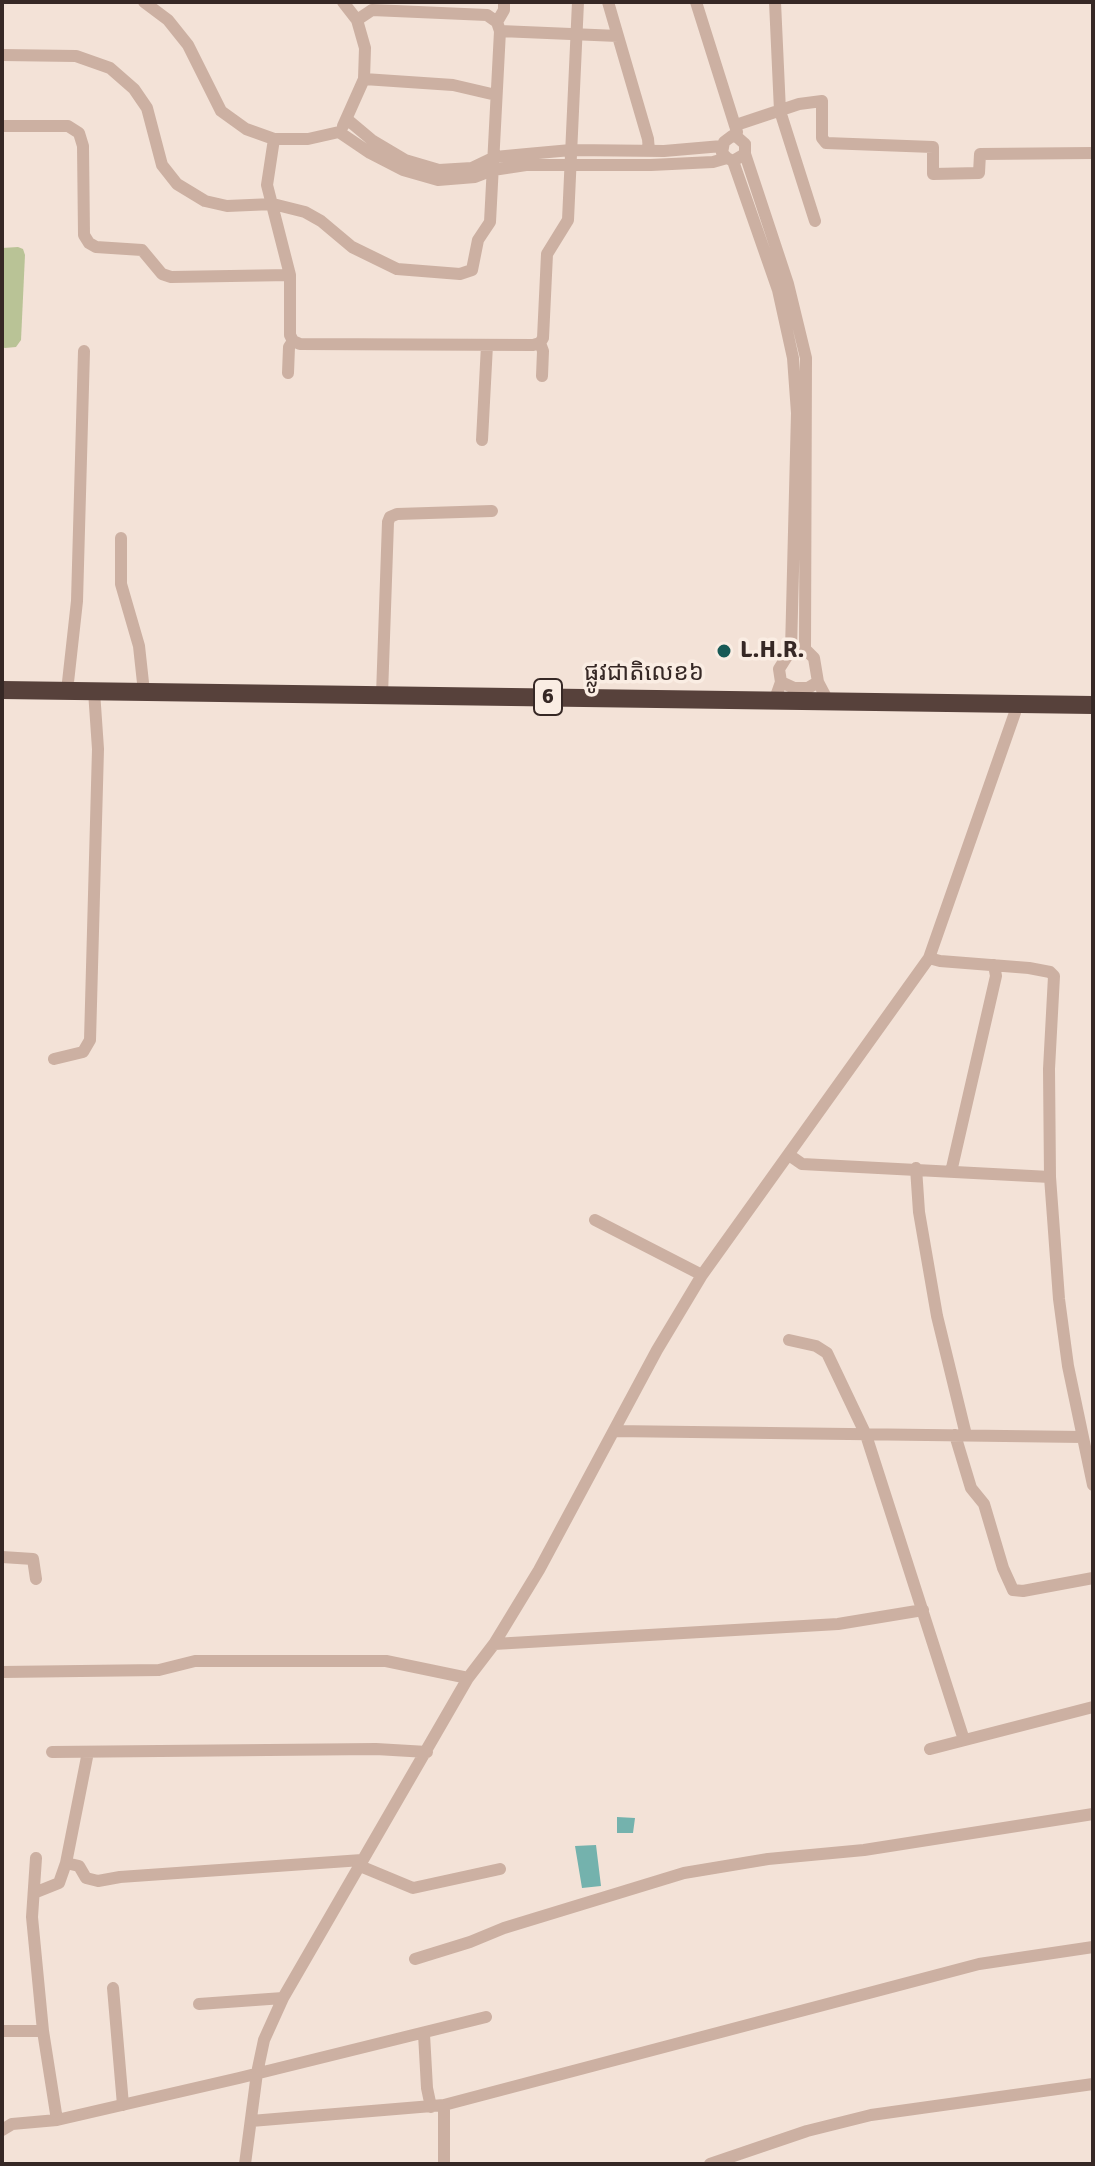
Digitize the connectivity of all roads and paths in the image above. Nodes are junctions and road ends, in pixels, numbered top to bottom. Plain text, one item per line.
1 (144, 2) edge
2 (343, 2) edge
3 (504, 2) edge
4 (578, 2) edge
5 (608, 2) edge
6 (696, 2) edge
7 (775, 2) edge
8 (357, 20) junction
9 (498, 27) junction
10 (575, 34) junction
11 (618, 36) junction
12 (2, 55) edge
13 (364, 79) junction
14 (496, 95) junction
15 (780, 111) junction
16 (348, 120) junction
17 (2, 126) edge
18 (737, 131) junction
19 (339, 132) junction
20 (274, 139) junction
21 (571, 150) junction
22 (649, 151) junction
23 (1093, 153) edge
24 (732, 155) junction
25 (494, 163) junction
26 (570, 166) junction
27 (273, 204) junction
28 (815, 221) dead end
29 (290, 275) junction
30 (293, 341) junction
31 (540, 343) junction
32 (487, 345) junction
33 (84, 351) dead end
34 (800, 358) junction
35 (288, 373) dead end
36 (542, 376) dead end
37 (482, 440) dead end
38 (492, 511) dead end
39 (121, 538) dead end
40 (818, 682) junction
41 (2, 690) edge
42 (778, 690) junction
43 (67, 691) junction
44 (94, 691) junction
45 (144, 692) junction
46 (382, 695) junction
47 (828, 701) junction
48 (1018, 704) junction
49 (1093, 705) edge
50 (929, 958) junction
51 (994, 965) junction
52 (54, 1059) dead end
53 (789, 1155) junction
54 (916, 1168) junction
55 (951, 1172) junction
56 (1050, 1177) junction
57 (595, 1220) dead end
58 (702, 1275) junction
59 (789, 1340) dead end
60 (614, 1431) junction
61 (866, 1435) junction
62 (960, 1435) junction
63 (1083, 1437) junction
64 (1093, 1485) edge
65 (2, 1557) edge
66 (1093, 1578) edge
67 (36, 1579) dead end
68 (923, 1610) junction
69 (494, 1644) junction
70 (2, 1672) edge
71 (468, 1678) junction
72 (1093, 1707) edge
73 (964, 1740) junction
74 (930, 1749) dead end
75 (52, 1752) dead end
76 (88, 1752) junction
77 (427, 1752) junction
78 (1093, 1814) edge
79 (36, 1858) dead end
80 (66, 1863) junction
81 (361, 1863) junction
82 (500, 1869) dead end
83 (34, 1893) junction
84 (1093, 1947) edge
85 (415, 1959) dead end
86 (113, 1988) dead end
87 (283, 1998) junction
88 (199, 2004) dead end
89 (486, 2017) dead end
90 (2, 2031) edge
91 (43, 2031) junction
92 (424, 2034) junction
93 (257, 2073) junction
94 (1093, 2084) edge
95 (123, 2105) junction
96 (438, 2106) junction
97 (57, 2120) junction
98 (251, 2121) junction
99 (2, 2130) edge
100 (245, 2164) edge
101 (444, 2164) edge
102 (710, 2164) edge

1 - 20 street
2 - 8 street
3 - 9 street
4 - 10 street
5 - 11 street
6 - 18 street
7 - 15 street
8 - 9 street
8 - 13 street
9 - 10 street
9 - 14 street
10 - 11 street
10 - 21 street
11 - 22 street
12 - 27 street
13 - 14 street
13 - 16 street
14 - 25 street
15 - 18 street
15 - 23 street
15 - 28 street
16 - 19 street
16 - 25 street
17 - 29 street
18 - 24 street
18 - 24 street
19 - 20 street
19 - 25 street
20 - 27 street
21 - 22 street
21 - 25 street
21 - 26 street
22 - 24 street
24 - 26 street
24 - 34 street
25 - 26 street
25 - 27 street
26 - 31 street
27 - 29 street
29 - 30 street
30 - 32 street
30 - 35 street
31 - 32 street
31 - 36 street
32 - 37 street
33 - 43 street
34 - 40 street
34 - 42 street
38 - 46 street
39 - 45 street
40 - 42 street
40 - 47 street
41 - 43 highway, ផ្លូវជាតិលេខ៦ / 6
42 - 46 highway, ផ្លូវជាតិលេខ៦ / 6
42 - 47 highway, ផ្លូវជាតិលេខ៦ / 6
43 - 44 highway, ផ្លូវជាតិលេខ៦ / 6
44 - 45 highway, ផ្លូវជាតិលេខ៦ / 6
44 - 52 street
45 - 46 highway, ផ្លូវជាតិលេខ៦ / 6
47 - 48 highway, ផ្លូវជាតិលេខ៦ / 6
48 - 49 highway, ផ្លូវជាតិលេខ៦ / 6
48 - 50 street
50 - 51 street
50 - 53 street
51 - 55 street
51 - 56 street
53 - 54 street
53 - 58 street
54 - 55 street
54 - 62 street
55 - 56 street
56 - 63 street
57 - 58 street
58 - 60 street
59 - 61 street
60 - 61 street
60 - 69 street
61 - 62 street
61 - 68 street
62 - 63 street
62 - 66 street
63 - 64 street
65 - 67 street
68 - 69 street
68 - 73 street
69 - 71 street
70 - 71 street
71 - 77 street
72 - 73 street
73 - 74 street
75 - 76 street
76 - 77 street
76 - 80 street
77 - 81 street
78 - 85 street
79 - 83 street
80 - 81 street
80 - 83 street
81 - 82 street
81 - 87 street
83 - 91 street
84 - 96 street
86 - 95 street
87 - 88 street
87 - 93 street
89 - 92 street
90 - 91 street
91 - 97 street
92 - 93 street
92 - 96 street
93 - 95 street
93 - 98 street
94 - 102 street
95 - 97 street
96 - 98 street
96 - 101 street
97 - 99 street
98 - 100 street

